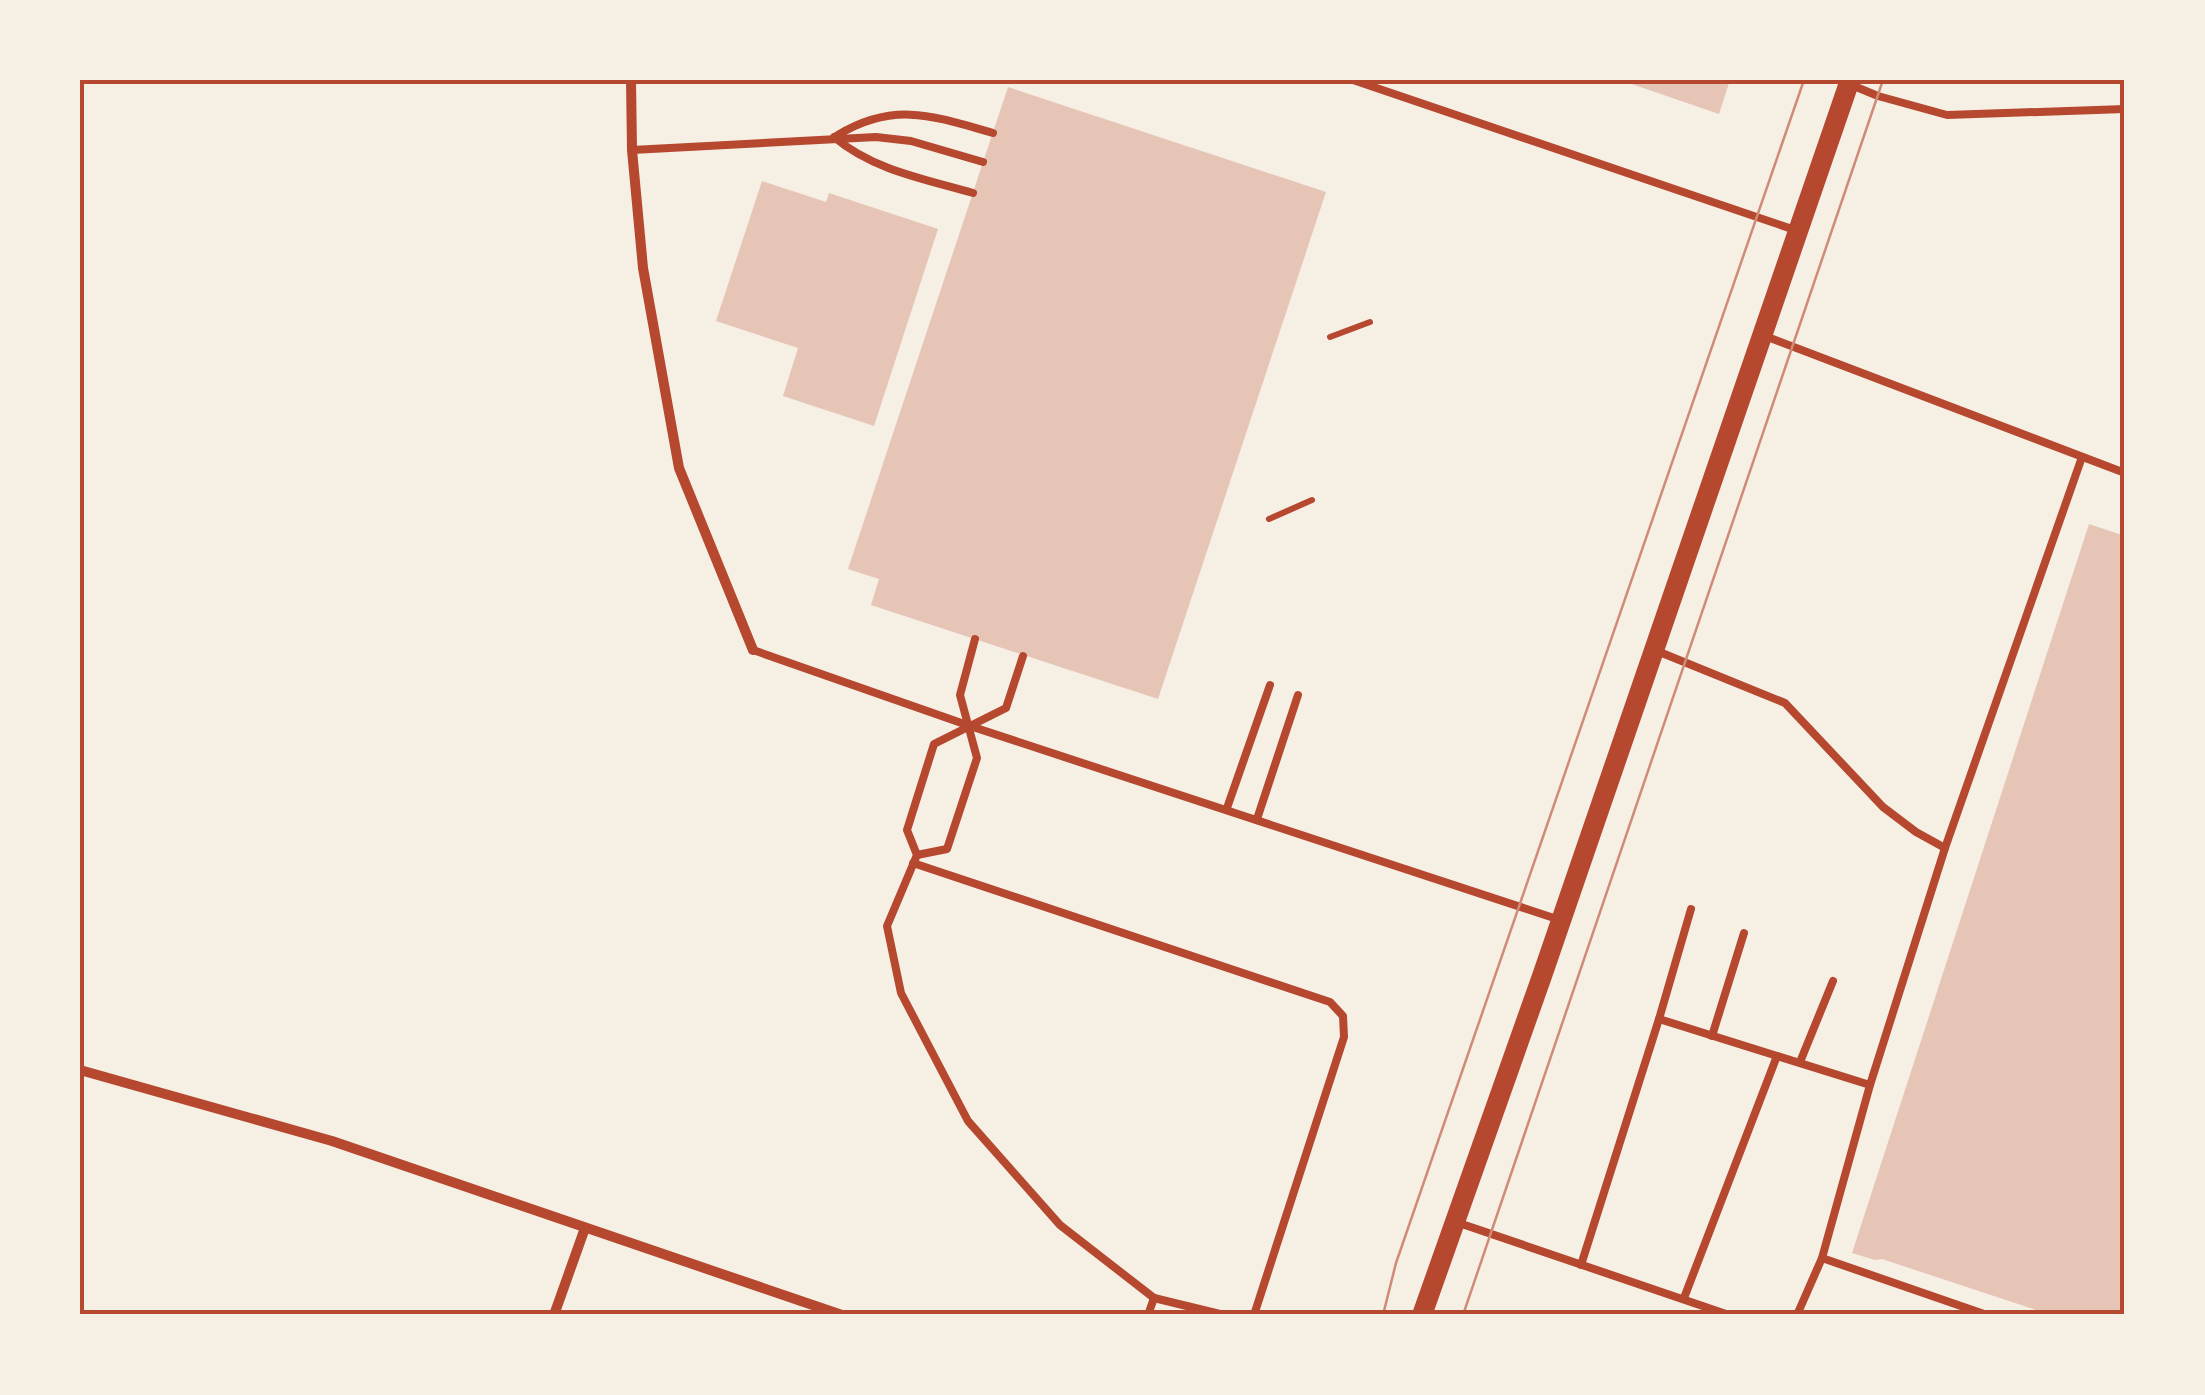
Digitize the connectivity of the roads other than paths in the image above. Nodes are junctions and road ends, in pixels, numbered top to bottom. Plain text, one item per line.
1 (631, 80) edge
2 (1353, 80) edge
3 (1850, 82) edge
4 (2125, 109) edge
5 (993, 133) dead end
6 (834, 137) junction
7 (632, 150) junction
8 (983, 162) dead end
9 (973, 193) dead end
10 (1799, 231) junction
11 (1763, 335) junction
12 (2082, 456) junction
13 (2125, 473) edge
14 (975, 639) dead end
15 (754, 650) joint
16 (1655, 650) junction
17 (1023, 656) dead end
18 (1270, 685) dead end
19 (1298, 695) dead end
20 (970, 726) junction
21 (1227, 808) junction
22 (1257, 819) junction
23 (1945, 848) junction
24 (915, 859) junction
25 (1691, 909) dead end
26 (1561, 921) junction
27 (1744, 932) dead end
28 (1833, 982) dead end
29 (1659, 1019) junction
30 (1712, 1036) junction
31 (1777, 1056) junction
32 (1800, 1062) junction
33 (80, 1070) edge
34 (1870, 1085) junction
35 (1456, 1222) junction
36 (585, 1228) junction
37 (1822, 1258) junction
38 (1582, 1265) junction
39 (1154, 1298) junction
40 (1684, 1298) junction
41 (554, 1315) edge
42 (842, 1315) edge
43 (1148, 1315) edge
44 (1224, 1315) edge
45 (1254, 1315) edge
46 (1422, 1315) edge
47 (1729, 1315) edge
48 (1797, 1315) edge
49 (1986, 1315) edge

1 - 7 street
2 - 10 lane
3 - 4 lane
3 - 10 main road
5 - 6 lane
6 - 7 lane
6 - 8 lane
6 - 9 lane
7 - 15 street
10 - 11 main road
11 - 12 lane
11 - 16 main road
12 - 13 lane
12 - 23 lane
14 - 20 lane
15 - 20 lane
16 - 23 lane
16 - 26 main road
17 - 20 lane
18 - 21 lane
19 - 22 lane
20 - 21 lane
20 - 24 lane
20 - 24 lane
21 - 22 lane
22 - 26 lane
23 - 34 lane
24 - 39 lane
24 - 45 lane
25 - 29 lane
26 - 35 main road
27 - 30 lane
28 - 32 lane
29 - 30 lane
29 - 38 lane
30 - 31 lane
31 - 32 lane
31 - 40 lane
32 - 34 lane
33 - 36 street
34 - 37 lane
35 - 38 lane
35 - 46 main road
36 - 41 street
36 - 42 street
37 - 48 lane
37 - 49 lane
38 - 40 lane
39 - 43 lane
39 - 44 lane
40 - 47 lane

